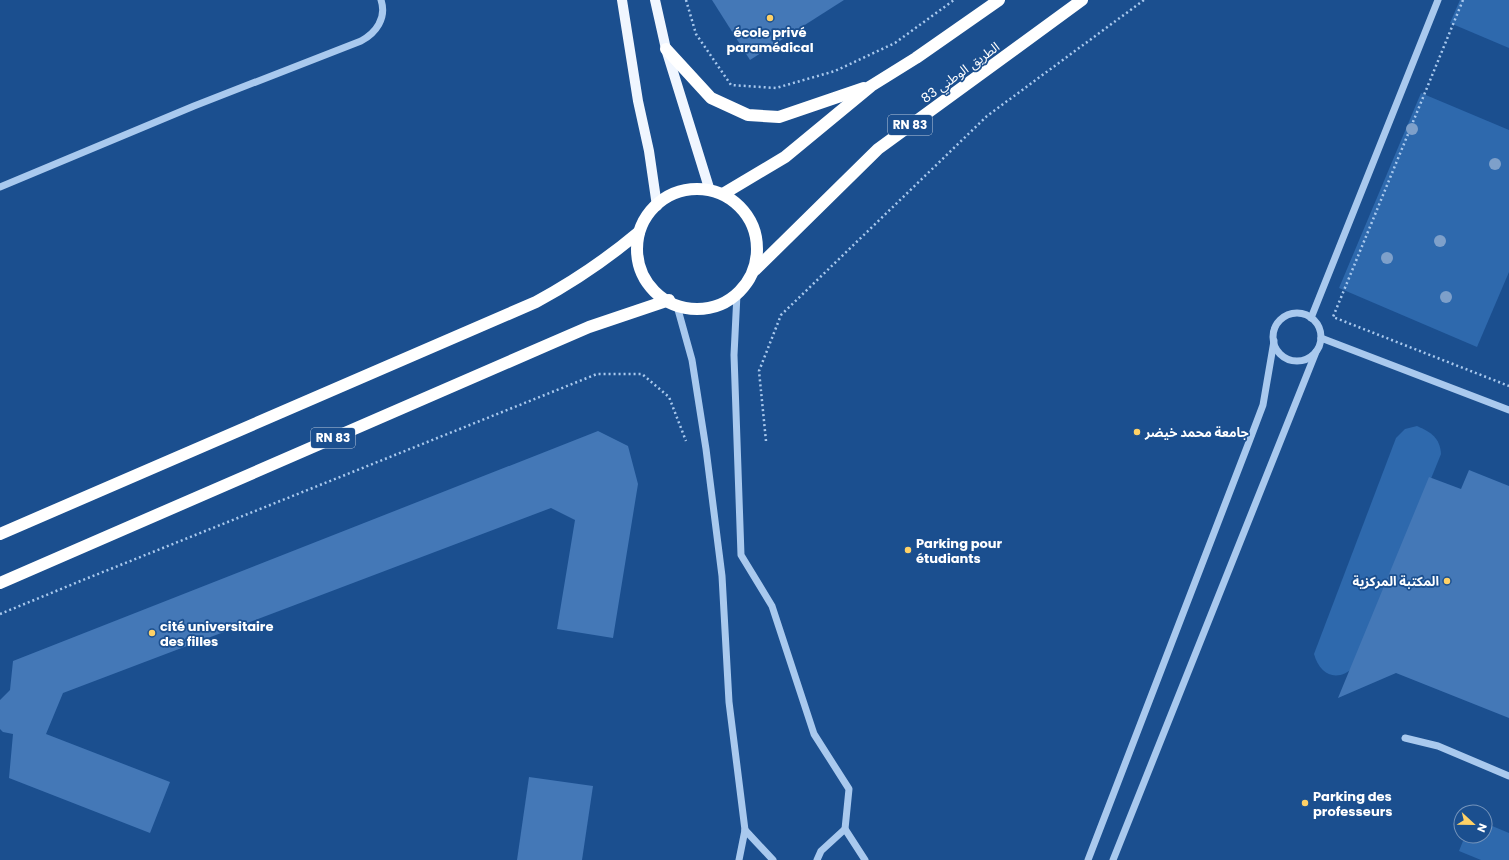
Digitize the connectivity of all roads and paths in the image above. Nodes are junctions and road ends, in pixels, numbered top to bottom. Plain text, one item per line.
1 (381, 0) edge
2 (622, 0) edge
3 (655, 0) edge
4 (686, 0) edge
5 (954, 0) edge
6 (999, 0) edge
7 (1082, 0) edge
8 (1144, 0) edge
9 (1438, 0) edge
10 (1463, 0) edge
11 (666, 50) junction
12 (871, 86) junction
13 (0, 187) edge
14 (710, 191) junction
15 (722, 194) junction
16 (656, 206) junction
17 (639, 232) junction
18 (755, 270) junction
19 (737, 294) junction
20 (673, 303) junction
21 (1311, 318) junction
22 (1321, 338) junction
23 (1274, 341) junction
24 (1316, 352) junction
25 (1509, 386) edge
26 (1509, 410) edge
27 (766, 441) dead end
28 (687, 444) dead end
29 (0, 534) edge
30 (0, 583) edge
31 (0, 614) edge
32 (1405, 738) dead end
33 (1509, 776) edge
34 (845, 829) junction
35 (745, 830) junction
36 (739, 860) edge
37 (773, 860) edge
38 (817, 860) edge
39 (865, 860) edge
40 (1088, 860) edge
41 (1113, 860) edge

1 - 13 street
2 - 16 main road
3 - 11 main road
4 - 5 path
6 - 12 highway
7 - 18 highway, الطريق الوطني 83 / RN 83
8 - 27 path
9 - 21 street
10 - 25 path
11 - 12 highway
11 - 14 main road
12 - 15 highway
14 - 15 highway
14 - 16 highway
15 - 18 highway
16 - 17 highway
17 - 20 highway
17 - 29 highway
18 - 19 highway
19 - 20 highway
19 - 34 street
20 - 30 highway, RN 83
20 - 35 street
21 - 22 street
21 - 23 street
22 - 24 street
22 - 26 street
23 - 24 street
23 - 40 street
24 - 41 street
28 - 31 path
32 - 33 street
34 - 38 street
34 - 39 street
35 - 36 street
35 - 37 street

